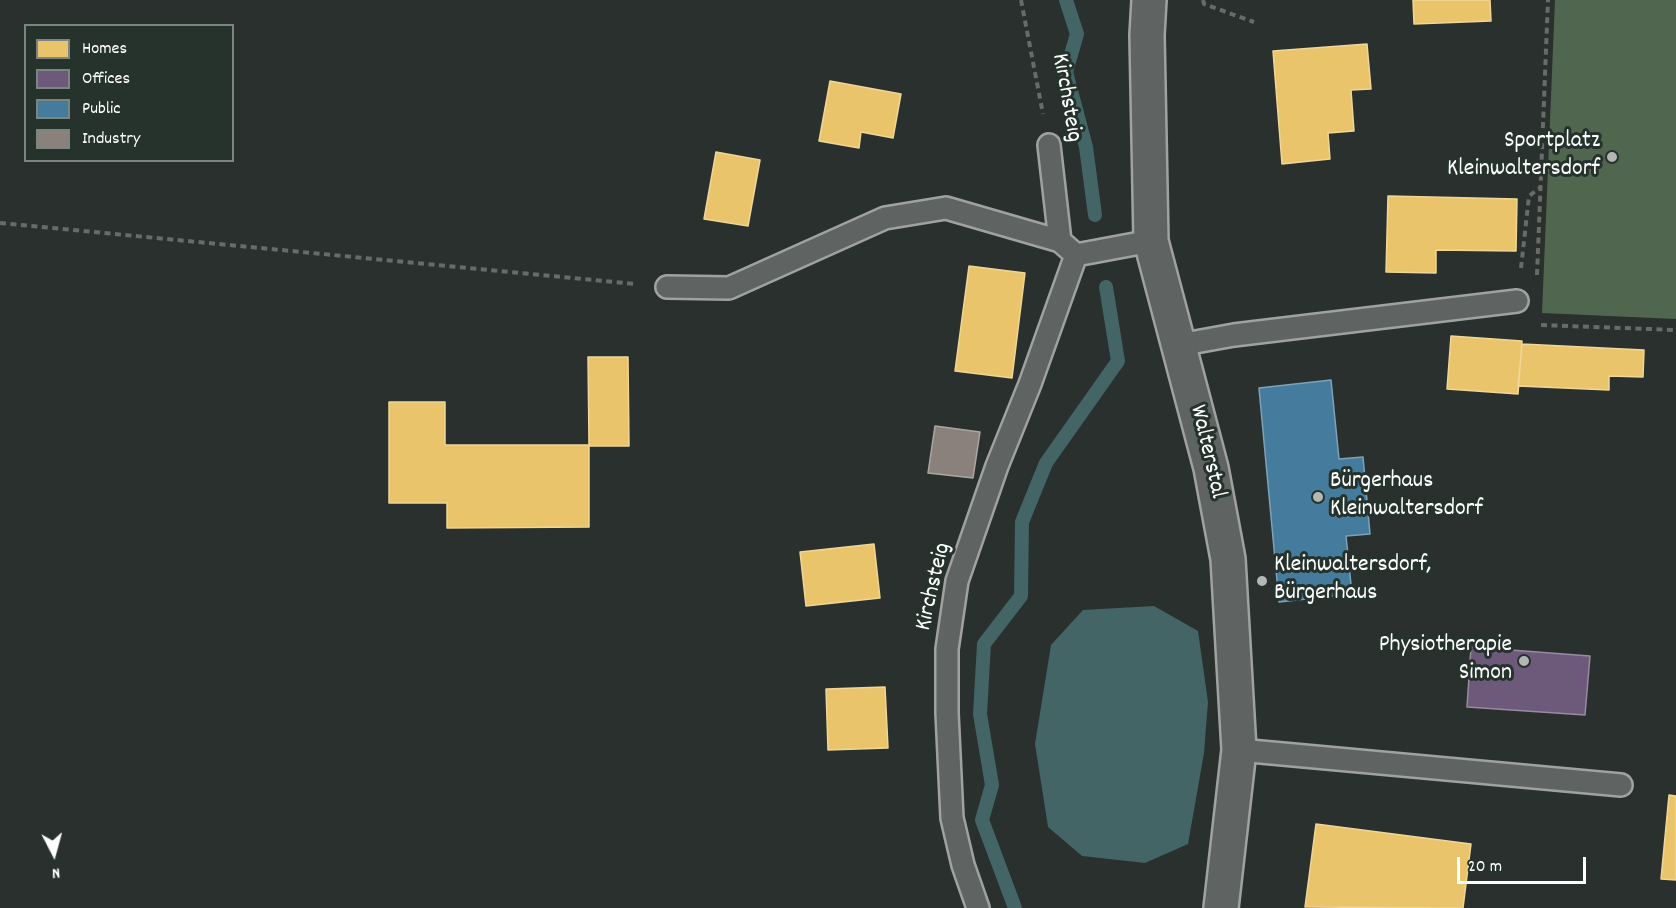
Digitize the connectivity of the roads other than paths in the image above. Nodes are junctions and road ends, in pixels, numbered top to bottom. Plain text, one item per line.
1 (1149, 0) edge
2 (1049, 145) road end
3 (1151, 241) junction
4 (1068, 248) junction
5 (667, 287) road end
6 (1517, 301) road end
7 (1179, 345) junction
8 (1239, 750) junction
9 (1621, 785) dead end
10 (978, 908) edge
11 (1221, 908) edge

1 - 3 street, Walterstal
2 - 4 lane, Kirchsteig
3 - 4 lane
3 - 7 street, Walterstal
4 - 5 lane
4 - 10 lane, Kirchsteig
6 - 7 lane
7 - 8 street, Walterstal
8 - 9 lane
8 - 11 street, Walterstal

